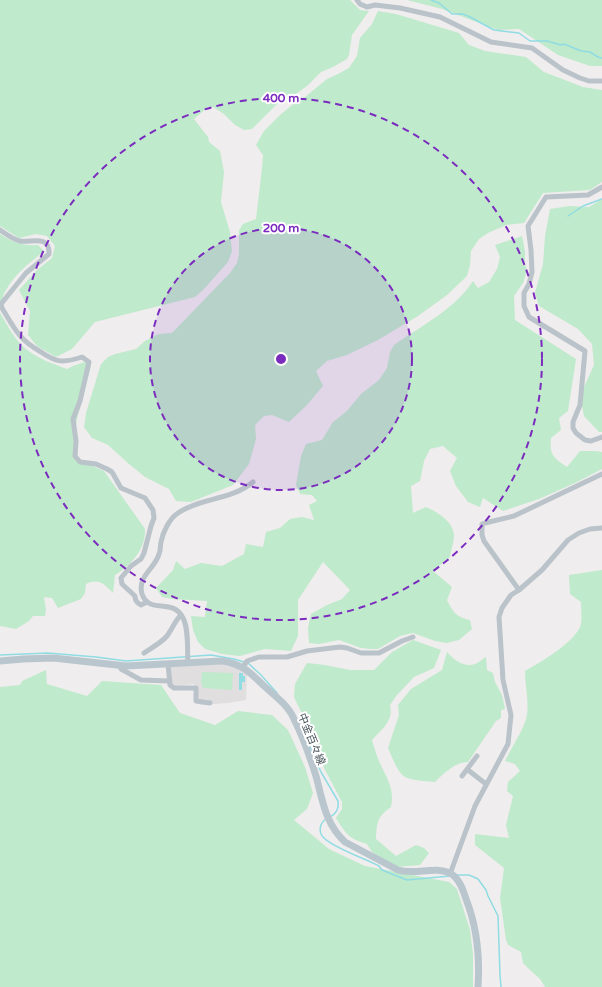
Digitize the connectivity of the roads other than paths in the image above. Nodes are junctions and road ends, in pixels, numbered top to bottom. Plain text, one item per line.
1 (357, 0) edge
2 (602, 81) edge
3 (602, 187) edge
4 (0, 230) edge
5 (602, 437) edge
6 (602, 474) edge
7 (253, 482) dead end
8 (602, 528) edge
9 (519, 590) junction
10 (147, 602) junction
11 (182, 615) junction
12 (413, 637) dead end
13 (144, 653) dead end
14 (0, 661) edge
15 (188, 662) junction
16 (168, 664) junction
17 (245, 665) junction
18 (122, 666) junction
19 (169, 681) junction
20 (210, 703) dead end
21 (477, 756) dead end
22 (468, 770) junction
23 (462, 776) dead end
24 (486, 784) junction
25 (450, 874) junction
26 (478, 987) edge

1 - 2 street
3 - 5 street
4 - 10 street
6 - 9 street
7 - 10 street
8 - 9 street
9 - 24 street
10 - 11 street
11 - 13 street
11 - 15 street
12 - 17 street
14 - 18 main road, 中金百々線
15 - 16 main road, 中金百々線
15 - 17 main road, 中金百々線
16 - 18 main road, 中金百々線
16 - 19 street
17 - 25 main road, 中金百々線
18 - 19 street
19 - 20 street
21 - 22 street
22 - 23 street
22 - 24 street
24 - 25 street
25 - 26 main road

